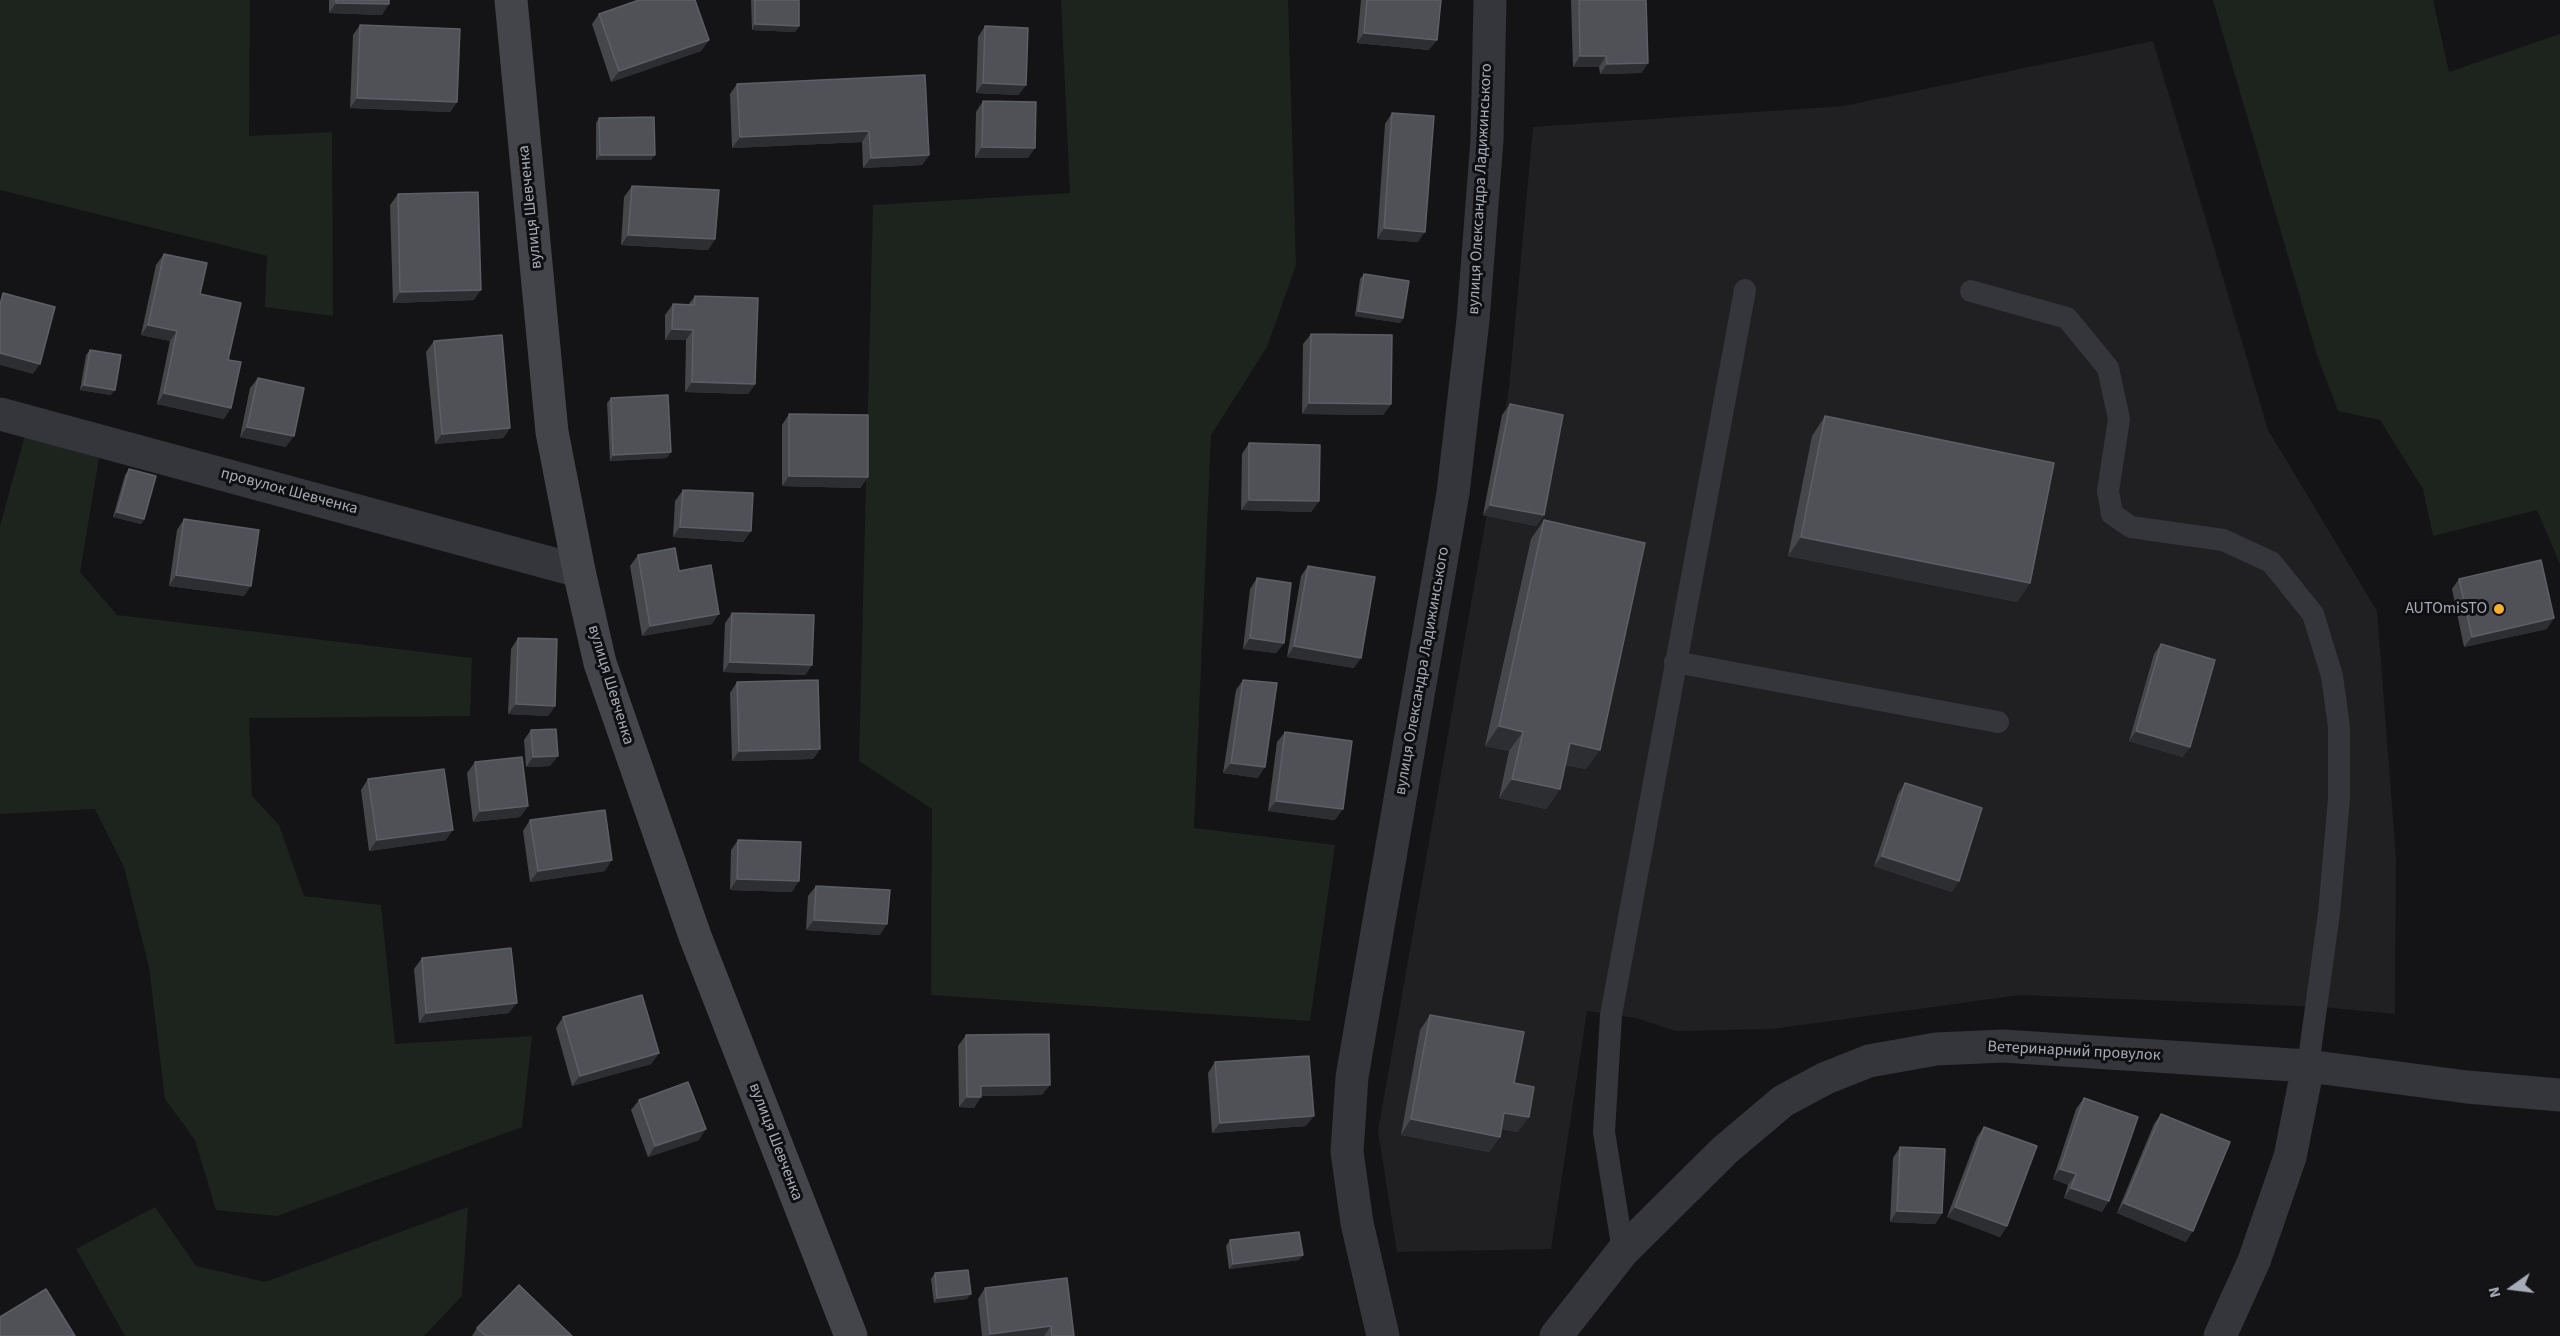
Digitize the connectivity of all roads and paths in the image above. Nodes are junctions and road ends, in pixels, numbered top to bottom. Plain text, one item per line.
1 (510, 0) edge
2 (1491, 0) edge
3 (1745, 290) dead end
4 (1971, 291) dead end
5 (0, 414) edge
6 (579, 571) junction
7 (1676, 662) junction
8 (1998, 722) dead end
9 (2308, 1066) junction
10 (2560, 1095) edge
11 (1623, 1251) junction
12 (851, 1336) edge
13 (1383, 1336) edge
14 (1556, 1336) edge
15 (2220, 1336) edge

1 - 6 street, вулиця Шевченка
2 - 13 street, вулиця Олександра Ладижинського
3 - 7 lane
4 - 9 lane
5 - 6 street, провулок Шевченка
6 - 12 street, вулиця Шевченка
7 - 8 lane
7 - 11 lane
9 - 10 street, Ветеринарний провулок
9 - 11 street, Ветеринарний провулок
9 - 15 street
11 - 14 street, Ветеринарний провулок

